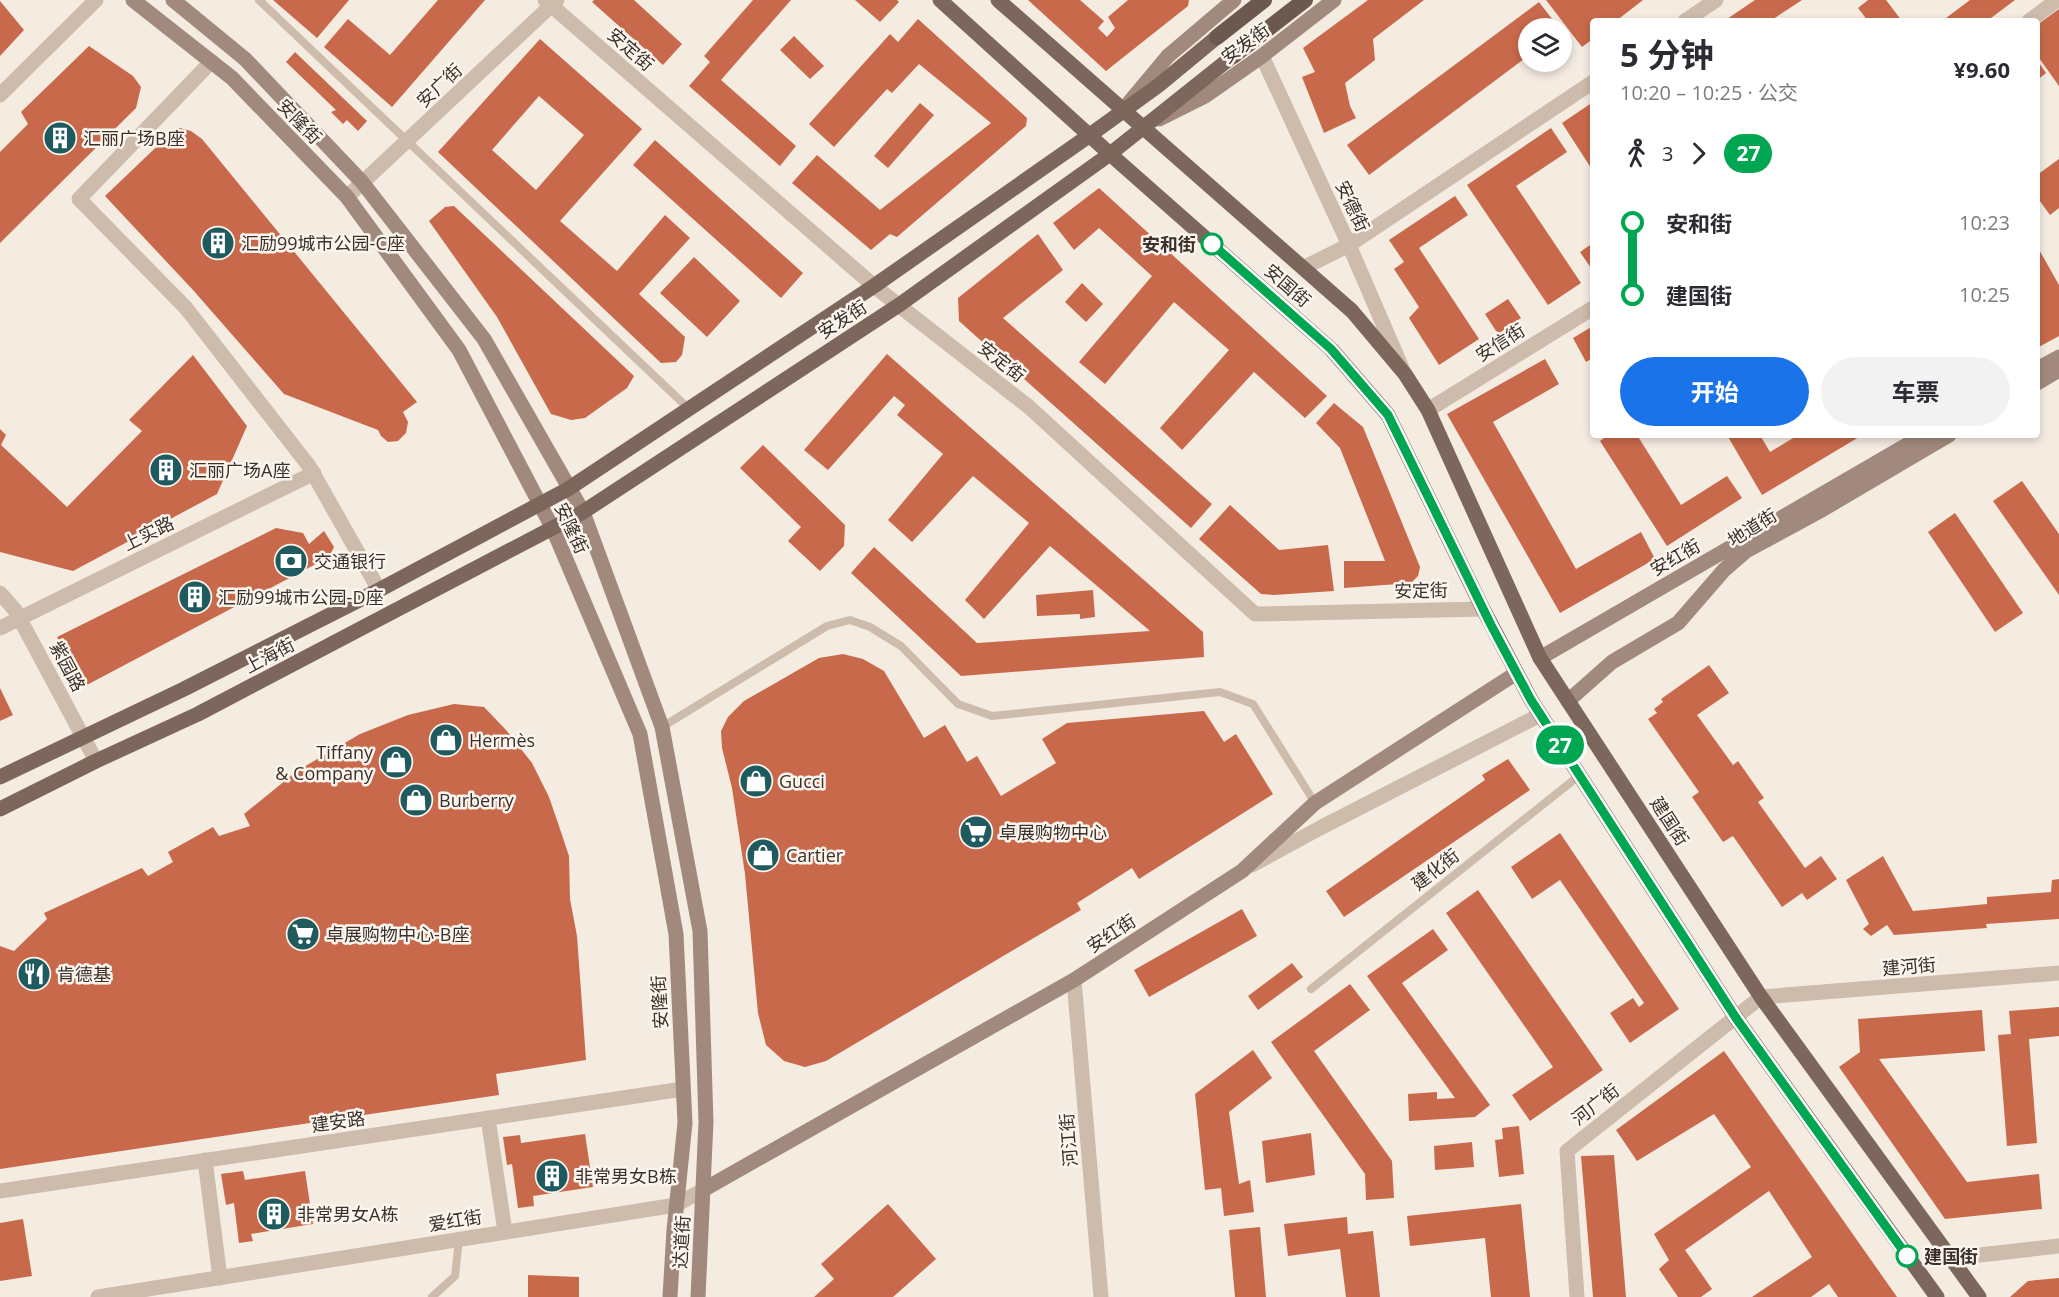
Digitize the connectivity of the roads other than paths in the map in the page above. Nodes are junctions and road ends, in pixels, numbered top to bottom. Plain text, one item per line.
1 (96, 0) edge
2 (133, 0) edge
3 (173, 0) edge
4 (259, 0) edge
5 (940, 0) edge
6 (998, 0) edge
7 (1233, 0) edge
8 (1264, 0) edge
9 (1305, 0) edge
10 (1334, 0) edge
11 (1716, 0) edge
12 (2057, 0) edge
13 (551, 2) edge
14 (1689, 18) edge
15 (2033, 18) edge
16 (1217, 37) joint
17 (1233, 56) joint
18 (1263, 56) junction
19 (211, 62) junction
20 (1590, 84) edge
21 (0, 95) edge
22 (1122, 110) junction
23 (1143, 128) junction
24 (1090, 135) junction
25 (408, 142) junction
26 (1110, 154) junction
27 (362, 182) junction
28 (347, 197) junction
29 (1349, 245) junction
30 (1303, 268) junction
31 (874, 286) junction
32 (899, 305) junction
33 (1590, 310) edge
34 (2059, 357) edge
35 (2040, 367) edge
36 (2059, 370) edge
37 (1405, 374) junction
38 (2040, 381) edge
39 (688, 408) junction
40 (1428, 410) junction
41 (1919, 438) edge
42 (1944, 438) edge
43 (314, 473) junction
44 (568, 489) junction
45 (540, 505) junction
46 (583, 512) junction
47 (553, 529) junction
48 (380, 590) junction
49 (0, 593) edge
50 (1483, 609) junction
51 (20, 618) junction
52 (0, 628) edge
53 (1540, 658) junction
54 (1515, 674) junction
55 (1568, 701) junction
56 (1540, 715) junction
57 (662, 727) junction
58 (83, 736) junction
59 (96, 761) junction
60 (1580, 775) junction
61 (0, 777) edge
62 (1315, 803) junction
63 (0, 808) edge
64 (1242, 871) junction
65 (2059, 973) edge
66 (1074, 980) junction
67 (1311, 989) dead end
68 (1761, 997) junction
69 (1736, 1018) junction
70 (683, 1089) junction
71 (488, 1118) junction
72 (205, 1161) junction
73 (703, 1190) junction
74 (0, 1191) edge
75 (676, 1205) junction
76 (505, 1232) junction
77 (459, 1239) junction
78 (2059, 1246) edge
79 (1953, 1258) junction
80 (220, 1278) junction
81 (98, 1297) edge
82 (432, 1297) edge
83 (670, 1297) edge
84 (698, 1297) edge
85 (1101, 1297) edge
86 (1576, 1297) edge
87 (1937, 1297) edge
88 (1980, 1297) edge

1 - 21 street
2 - 19 main road, 安隆街
3 - 27 main road, 安隆街
4 - 25 lane
5 - 24 main road, 安国街
6 - 22 main road, 安国街
7 - 22 main road, 安发街
8 - 16 highway, 安发街
9 - 17 highway, 安发街
10 - 18 main road, 安发街
11 - 14 street
12 - 15 street
13 - 25 street, 安广街
13 - 31 street, 安定街
16 - 22 main road, 安发街
17 - 23 main road, 安发街
18 - 23 main road, 安发街
18 - 29 street, 安德街
19 - 28 main road, 安隆街
19 - 43 street
20 - 29 street
22 - 23 main road, 安国街
22 - 24 main road, 安发街
23 - 26 main road, 安发街
23 - 30 main road, 安国街
24 - 26 main road, 安国街
24 - 31 main road, 安发街
25 - 27 street, 安广街
25 - 39 lane
26 - 32 main road, 安发街
26 - 50 main road, 安国街
27 - 28 street, 安广街
27 - 44 main road, 安隆街
28 - 45 main road, 安隆街
29 - 30 street
29 - 37 street, 安德街
30 - 37 main road, 安国街
31 - 32 street, 安定街
31 - 39 main road, 安发街
32 - 46 main road, 安发街
32 - 50 street, 安定街
33 - 40 street, 安信街
34 - 35 main road
36 - 38 main road
37 - 40 main road, 安国街
39 - 44 main road, 安发街
40 - 53 main road, 安国街
41 - 53 main road, 安红街
42 - 55 main road, 地道街
43 - 48 street
43 - 51 street, 上实路
44 - 45 main road, 安发街
44 - 46 main road, 安隆街
45 - 47 main road, 安隆街
45 - 48 main road, 上海街
46 - 47 main road, 安发街
46 - 57 main road, 安隆街
47 - 59 main road, 上海街
47 - 70 main road, 安隆街
48 - 58 main road, 上海街
49 - 51 street, 紫园路
50 - 54 main road, 安国街
51 - 52 street, 上实路
51 - 58 street, 紫园路
53 - 55 main road, 建国街
54 - 56 main road
54 - 62 main road, 安红街
55 - 68 main road, 建国街
56 - 60 main road
56 - 64 street
57 - 62 lane
57 - 73 main road, 安隆街
58 - 59 street, 紫园路
58 - 61 main road, 上海街
59 - 63 main road, 上海街
60 - 67 lane, 建化街
60 - 69 main road
62 - 64 main road, 安红街
64 - 66 main road, 安红街
65 - 68 street, 建河街
66 - 73 main road, 安红街
66 - 85 street, 河江街
68 - 69 street, 河广街
68 - 79 main road, 建国街
69 - 86 street, 河广街
69 - 87 main road
70 - 71 street, 建安路
70 - 75 main road, 安隆街
71 - 72 street, 建安路
71 - 76 street
72 - 74 street, 建安路
72 - 80 street
73 - 75 street
73 - 84 main road, 达道街
75 - 76 street, 爱红街
75 - 83 main road, 达道街
76 - 77 street, 爱红街
77 - 80 street, 爱红街
77 - 82 lane
78 - 79 street
79 - 88 main road, 建国街
80 - 81 street, 爱红街

